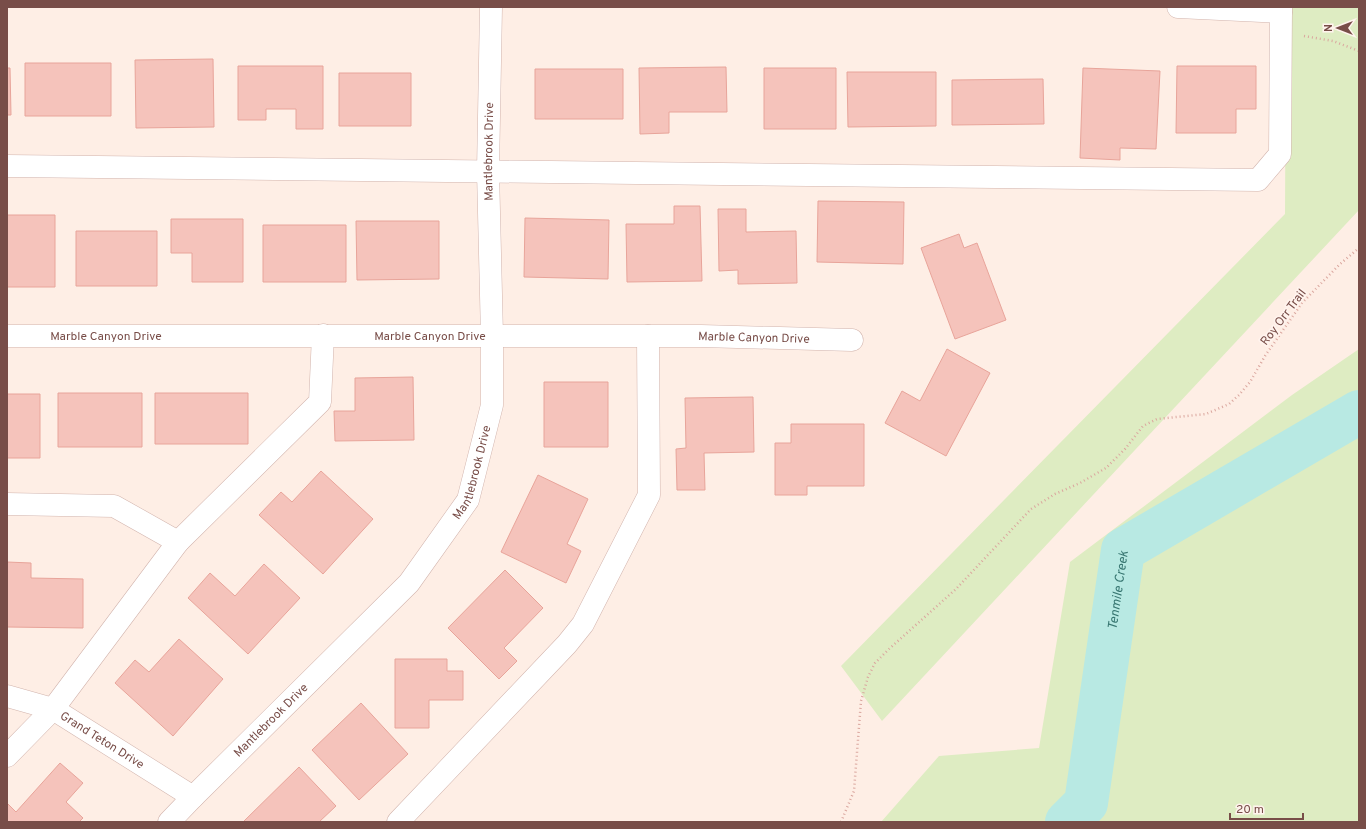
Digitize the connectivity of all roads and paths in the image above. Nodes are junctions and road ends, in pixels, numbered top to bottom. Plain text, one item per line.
1 (491, 7) edge
2 (1178, 7) edge
3 (1281, 9) edge
4 (1359, 51) edge
5 (7, 166) edge
6 (488, 171) junction
7 (1359, 248) edge
8 (323, 335) junction
9 (7, 336) edge
10 (492, 336) junction
11 (648, 336) junction
12 (852, 340) dead end
13 (7, 504) edge
14 (178, 542) junction
15 (7, 696) edge
16 (53, 709) junction
17 (7, 756) edge
18 (193, 797) junction
19 (169, 822) edge
20 (398, 822) edge
21 (841, 822) edge

1 - 6 street, Mantlebrook Drive
2 - 3 street
3 - 4 path
3 - 6 street
5 - 6 street
6 - 10 street, Mantlebrook Drive
7 - 21 path, Roy Orr Trail
8 - 9 street, Marble Canyon Drive
8 - 10 street, Marble Canyon Drive
8 - 14 street
10 - 11 street, Marble Canyon Drive
10 - 18 street, Mantlebrook Drive
11 - 12 street, Marble Canyon Drive
11 - 20 street
13 - 14 street
14 - 16 street
15 - 16 street, Grand Teton Drive
16 - 17 street
16 - 18 street, Grand Teton Drive
18 - 19 street, Mantlebrook Drive

